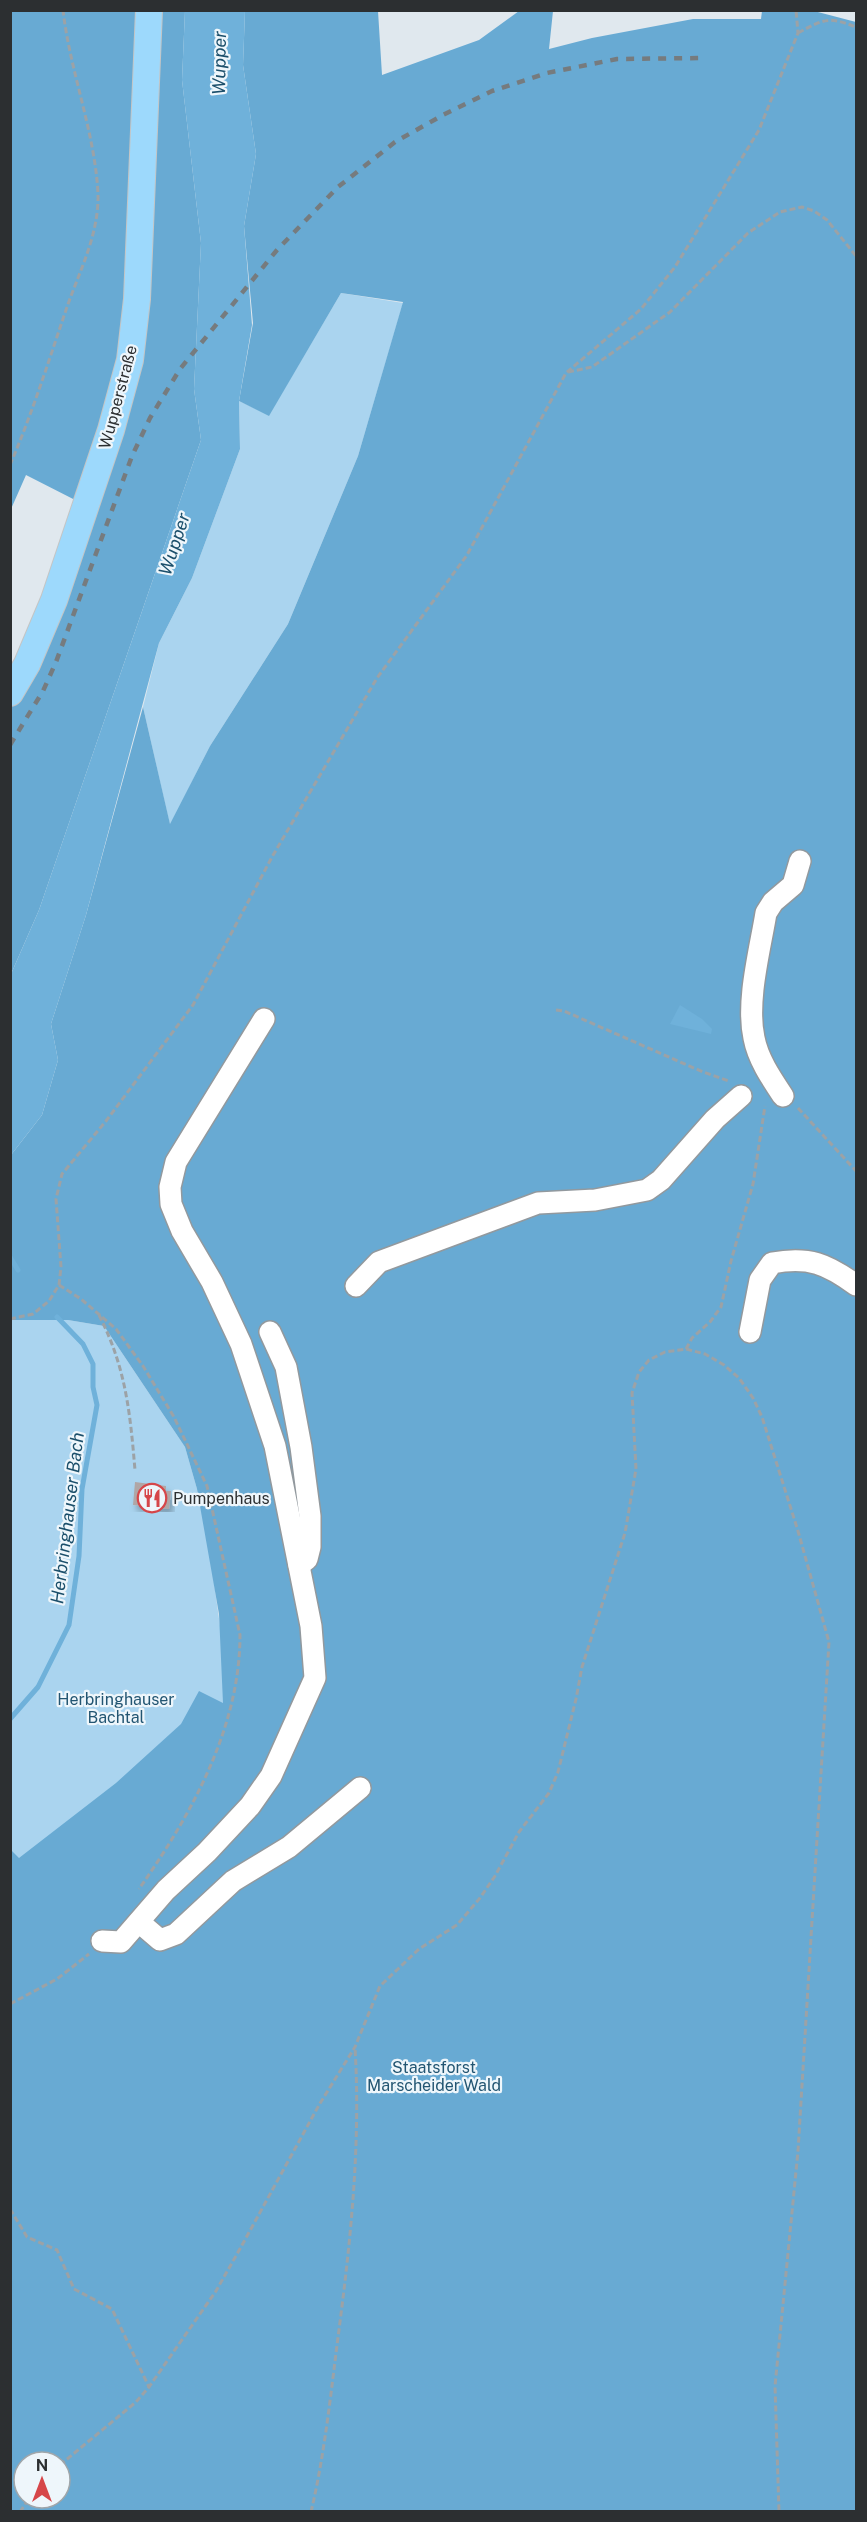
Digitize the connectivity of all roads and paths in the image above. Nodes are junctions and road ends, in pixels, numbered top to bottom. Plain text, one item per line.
1 (63, 10) edge
2 (148, 10) edge
3 (796, 10) edge
4 (856, 27) edge
5 (798, 33) junction
6 (856, 256) edge
7 (566, 373) junction
8 (10, 465) edge
9 (10, 693) edge
10 (800, 861) dead end
11 (556, 1010) dead end
12 (264, 1019) dead end
13 (738, 1090) joint
14 (774, 1101) junction
15 (856, 1171) edge
16 (59, 1285) junction
17 (856, 1285) edge
18 (356, 1286) dead end
19 (97, 1312) junction
20 (10, 1319) edge
21 (270, 1332) dead end
22 (750, 1332) dead end
23 (686, 1349) junction
24 (135, 1470) dead end
25 (298, 1565) junction
26 (360, 1788) dead end
27 (134, 1896) dead end
28 (139, 1922) junction
29 (102, 1941) joint
30 (10, 2004) edge
31 (355, 2047) junction
32 (10, 2209) edge
33 (149, 2387) junction
34 (72, 2455) edge
35 (311, 2511) edge
36 (779, 2511) edge

1 - 8 path
2 - 9 main road, Wupperstraße
3 - 5 path
4 - 5 path
5 - 7 path
6 - 7 path
7 - 16 path
10 - 14 street
11 - 13 path
12 - 25 street
13 - 18 street
14 - 15 path
14 - 23 path
16 - 19 path
16 - 20 path
17 - 22 street
19 - 24 path
19 - 27 path
21 - 25 street
23 - 31 path
23 - 36 path
25 - 28 street
26 - 28 street
28 - 29 street
29 - 30 path
31 - 33 path
31 - 35 path
32 - 33 path
33 - 34 path

